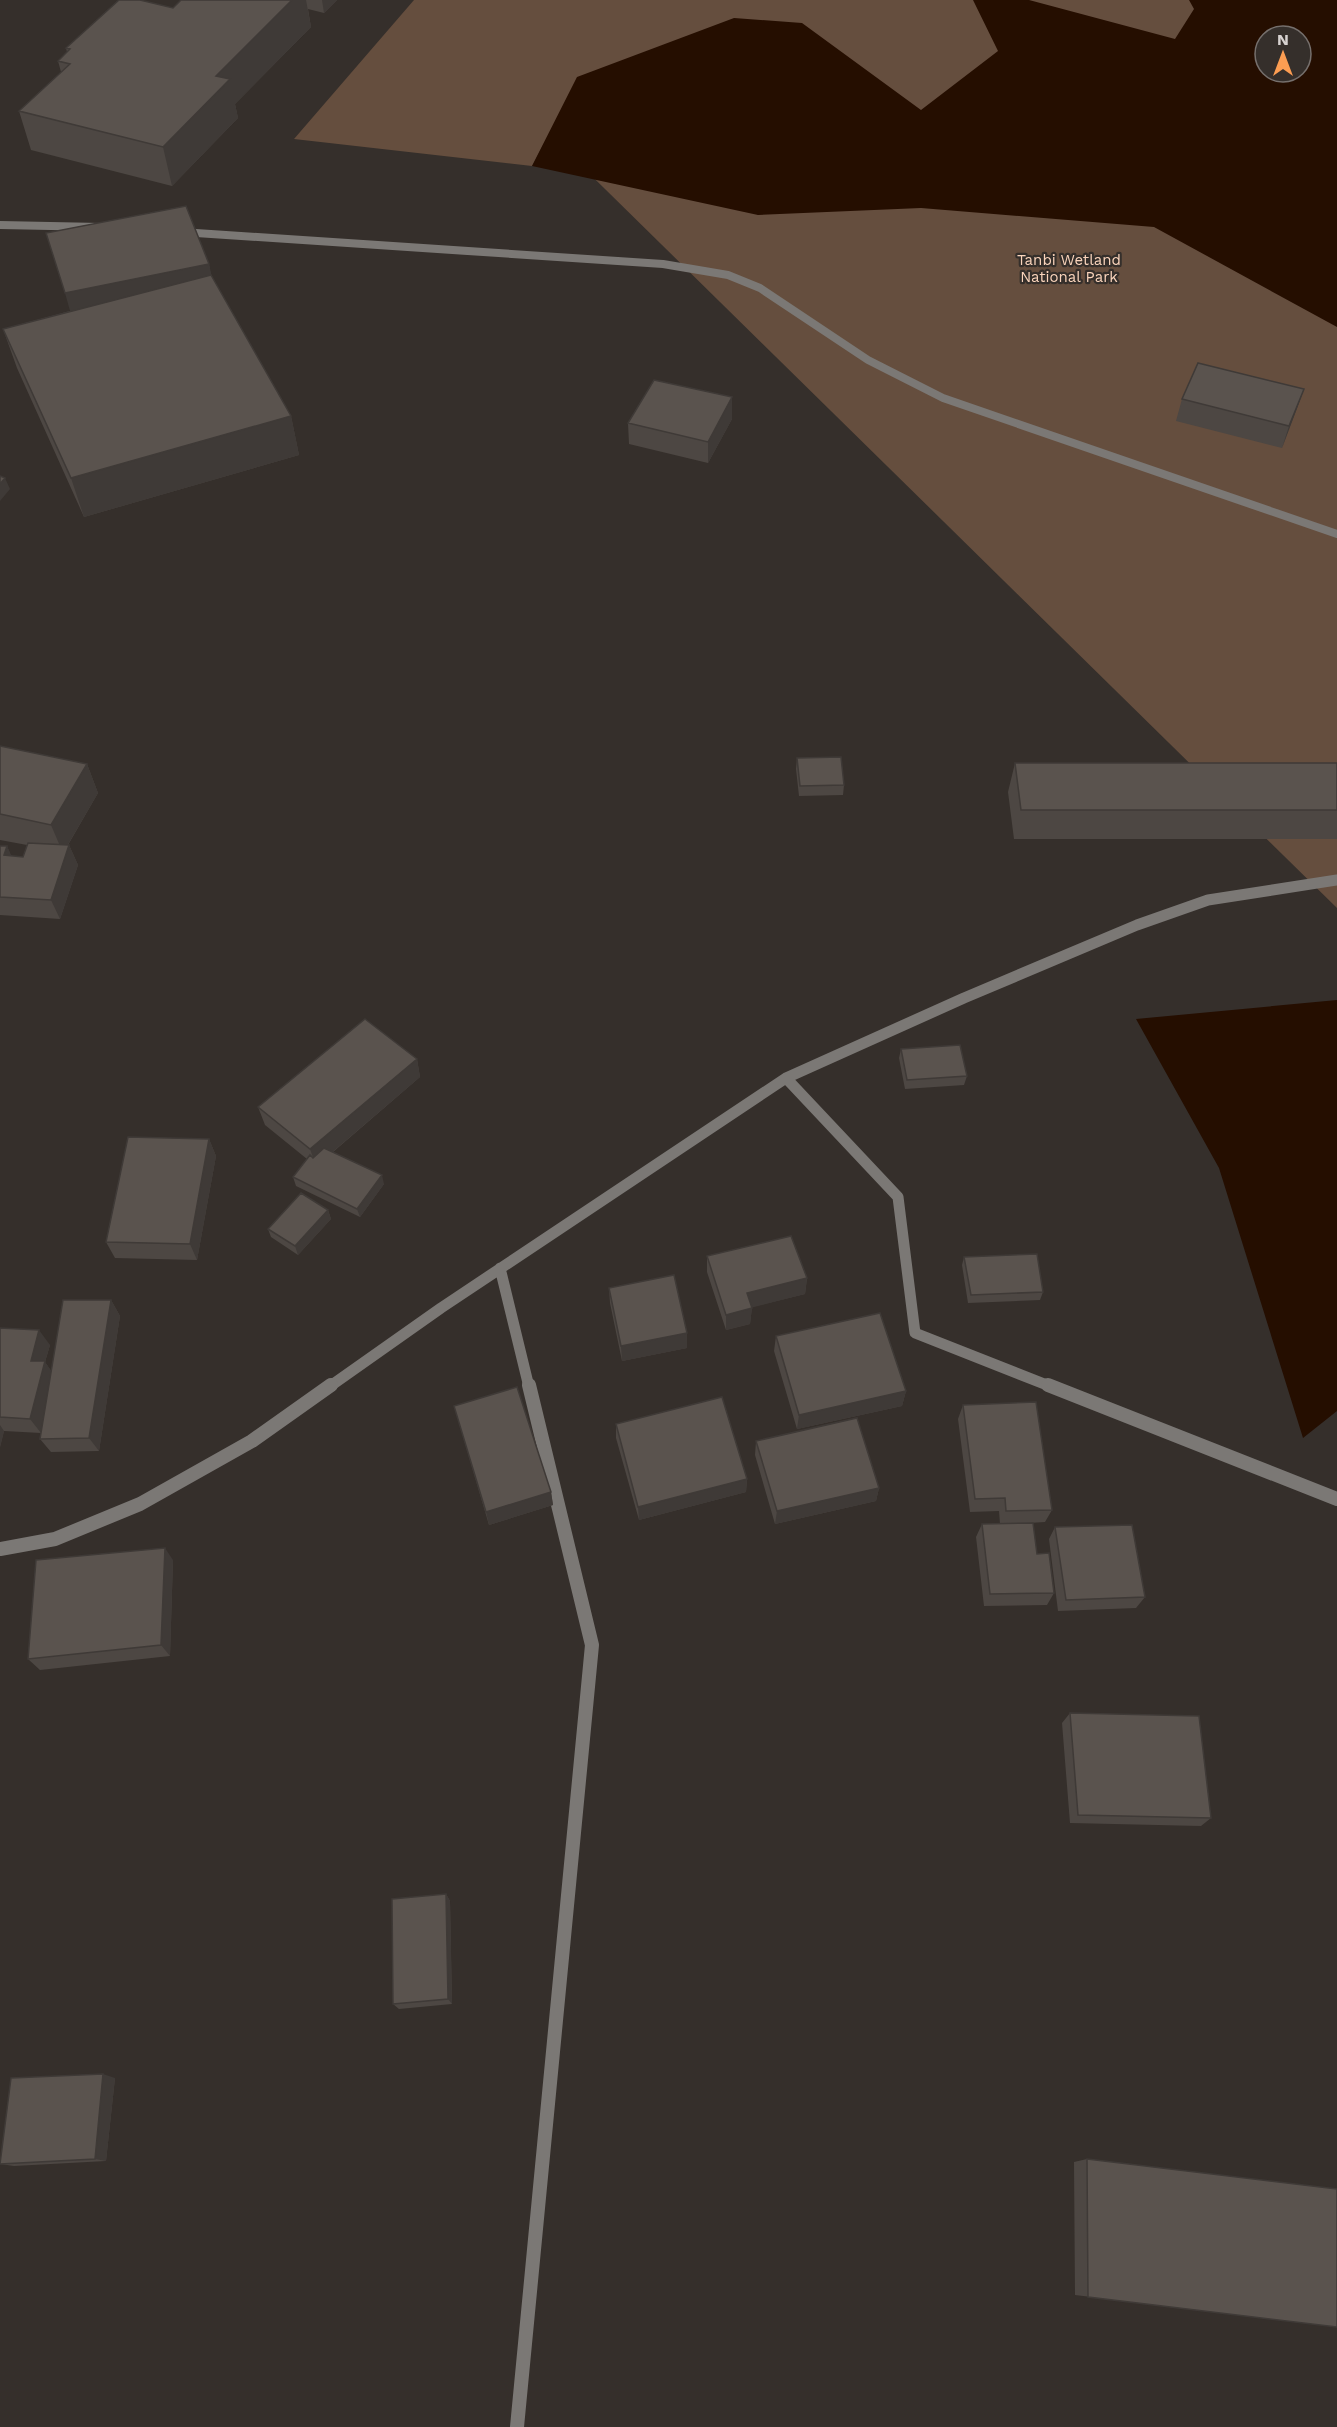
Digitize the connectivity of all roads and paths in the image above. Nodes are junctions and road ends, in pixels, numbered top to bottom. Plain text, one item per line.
1 (0, 225) edge
2 (116, 228) edge
3 (172, 231) edge
4 (1337, 534) edge
5 (1337, 880) edge
6 (786, 1078) junction
7 (500, 1268) junction
8 (1337, 1499) edge
9 (0, 1549) edge
10 (517, 2427) edge

1 - 2 street
3 - 4 street
5 - 6 street
6 - 7 street
6 - 8 street
7 - 9 street
7 - 10 street

